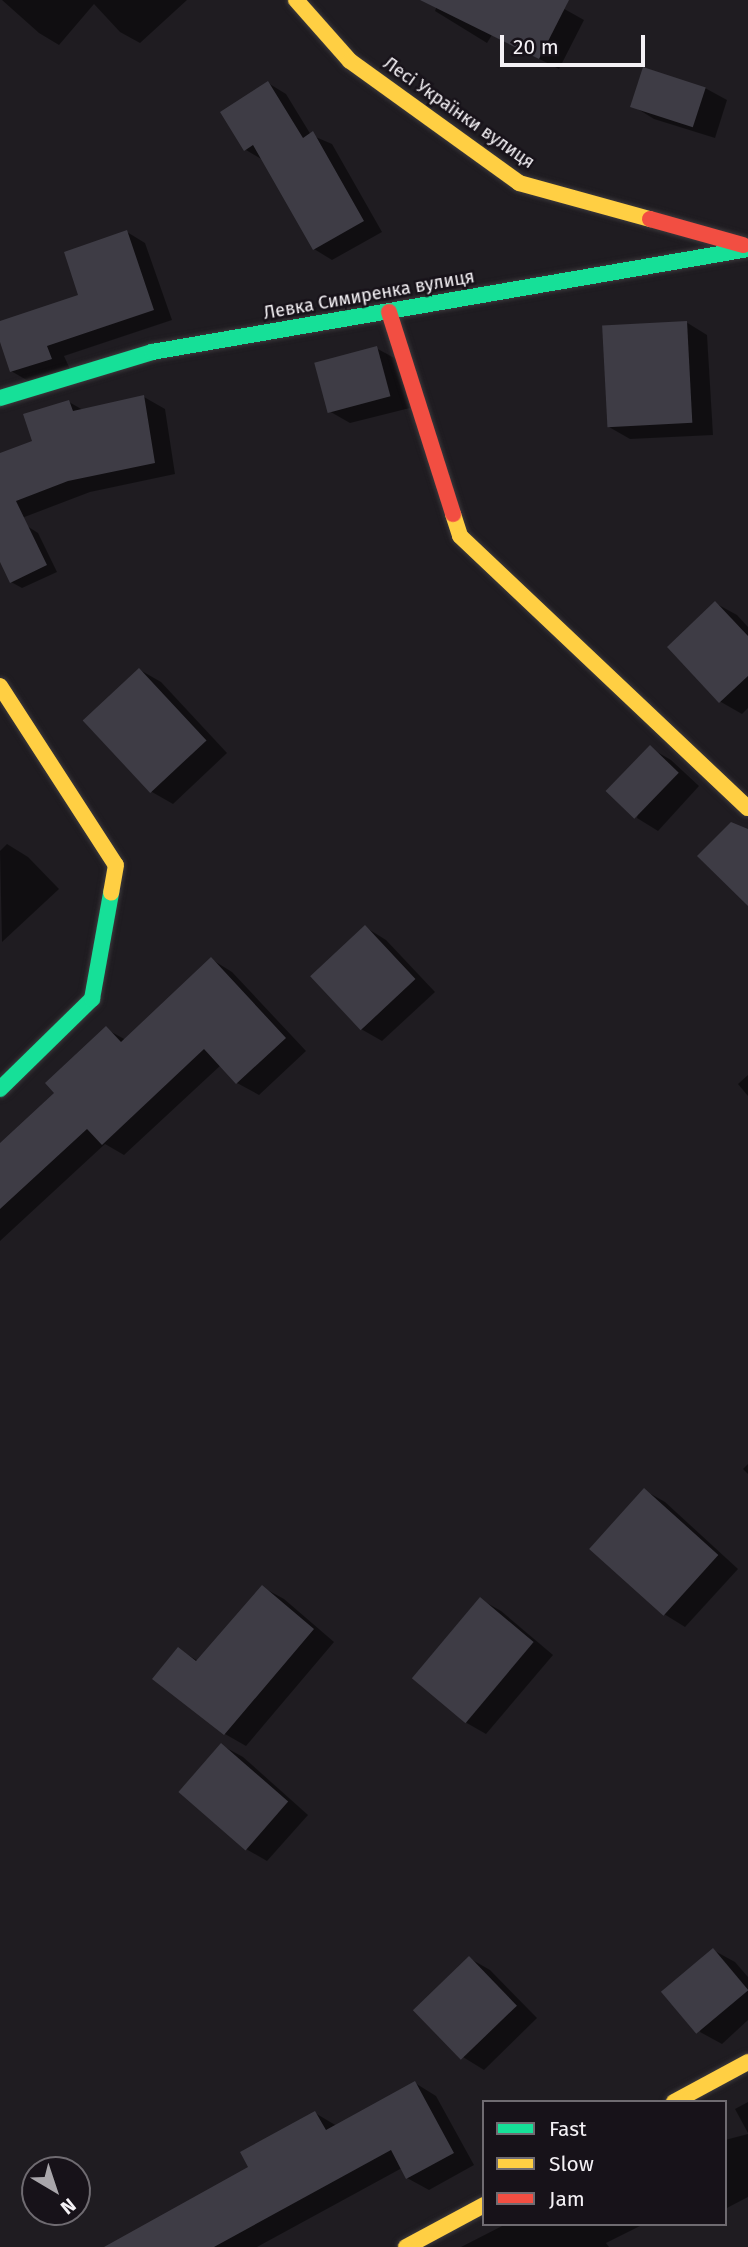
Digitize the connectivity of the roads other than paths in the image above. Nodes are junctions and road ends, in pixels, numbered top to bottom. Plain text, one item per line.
1 (296, 0) edge
2 (748, 248) edge
3 (389, 312) junction
4 (0, 398) edge
5 (0, 686) edge
6 (748, 808) edge
7 (0, 1089) edge
8 (748, 2062) edge
9 (678, 2100) edge
10 (482, 2206) edge
11 (406, 2247) edge

1 - 2 street, Лесі Українки вулиця
2 - 3 street, Левка Симиренка вулиця
3 - 4 street, Левка Симиренка вулиця
3 - 6 street
5 - 7 street
8 - 9 street
10 - 11 street

